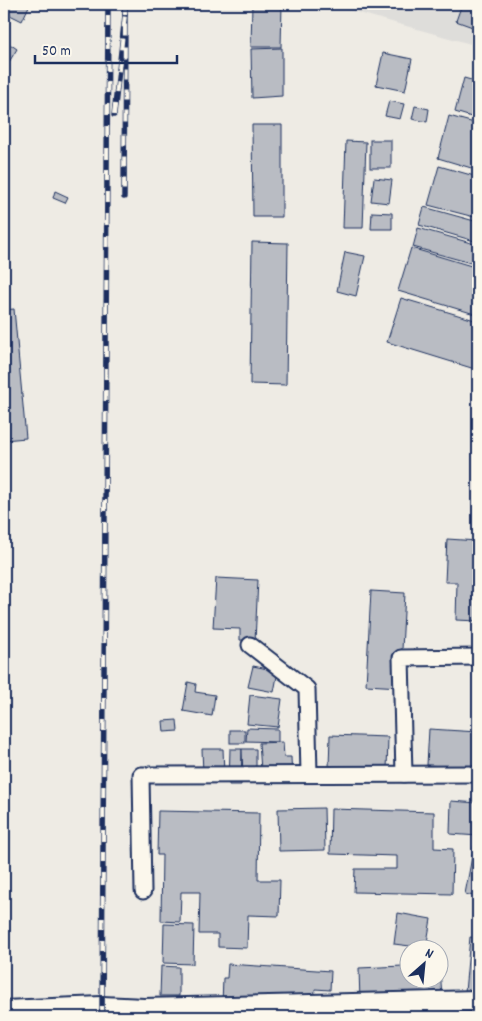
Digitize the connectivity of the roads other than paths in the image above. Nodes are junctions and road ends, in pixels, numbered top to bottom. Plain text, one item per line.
1 (250, 645) dead end
2 (478, 657) edge
3 (309, 774) junction
4 (404, 774) junction
5 (478, 774) edge
6 (142, 891) dead end
7 (478, 1001) edge
8 (4, 1011) edge
9 (144, 1013) edge

1 - 3 street
2 - 4 street
3 - 4 street
3 - 6 street
4 - 5 street
7 - 9 street
8 - 9 street

